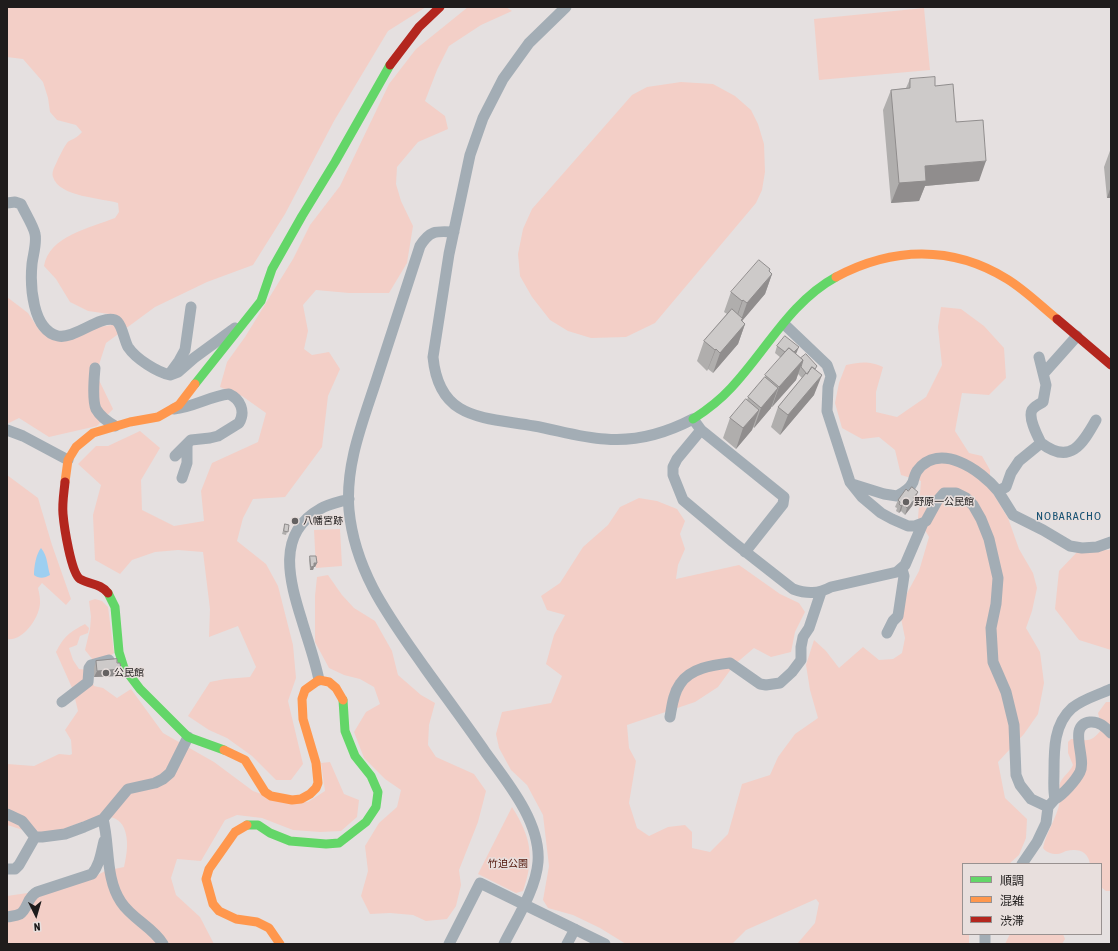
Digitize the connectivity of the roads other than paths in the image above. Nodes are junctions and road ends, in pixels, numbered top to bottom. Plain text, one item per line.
1 (440, 7) edge
2 (566, 7) edge
3 (7, 203) edge
4 (454, 232) junction
5 (191, 307) dead end
6 (245, 321) junction
7 (784, 324) junction
8 (1076, 336) junction
9 (1039, 357) dead end
10 (1111, 365) edge
11 (95, 368) dead end
12 (1044, 373) junction
13 (170, 375) junction
14 (172, 409) junction
15 (693, 419) junction
16 (1096, 420) dead end
17 (115, 426) junction
18 (7, 430) edge
19 (700, 430) junction
20 (1040, 443) junction
21 (188, 444) junction
22 (175, 456) dead end
23 (68, 460) junction
24 (182, 478) dead end
25 (852, 484) junction
26 (998, 491) junction
27 (349, 499) junction
28 (923, 524) junction
29 (1111, 542) edge
30 (745, 552) junction
31 (902, 569) junction
32 (821, 592) junction
33 (887, 633) dead end
34 (121, 658) junction
35 (319, 680) junction
36 (1111, 689) edge
37 (62, 702) dead end
38 (670, 717) dead end
39 (1111, 733) edge
40 (188, 737) junction
41 (1052, 803) junction
42 (7, 814) edge
43 (103, 819) junction
44 (105, 836) junction
45 (35, 837) junction
46 (1023, 863) edge
47 (7, 869) edge
48 (524, 904) junction
49 (7, 917) edge
50 (575, 929) junction
51 (163, 944) edge
52 (280, 944) edge
53 (449, 944) edge
54 (504, 944) edge
55 (568, 944) edge
56 (605, 944) edge

1 - 6 street
2 - 4 street
3 - 13 street
4 - 15 street
4 - 27 street
5 - 13 street
6 - 13 street
6 - 14 street
7 - 8 street
7 - 15 street
7 - 25 street
8 - 10 street
8 - 12 street
9 - 12 street
11 - 17 street
12 - 20 street
14 - 17 street
14 - 21 street
15 - 19 street
16 - 20 street
17 - 23 street
18 - 23 street
19 - 30 street
19 - 30 street
20 - 26 street
21 - 22 street
21 - 24 street
23 - 34 street
25 - 26 street
25 - 28 street
26 - 29 street
27 - 35 street
27 - 48 street
28 - 31 street
28 - 41 street
30 - 32 street
31 - 32 street
31 - 33 street
32 - 38 street
34 - 37 street
34 - 40 street
35 - 40 street
35 - 52 street
36 - 41 street
39 - 41 street
40 - 43 street
41 - 46 street
42 - 45 street
43 - 44 street
43 - 45 street
44 - 49 street
44 - 51 street
45 - 47 street
48 - 50 street
48 - 53 street
48 - 54 street
50 - 55 street
50 - 56 street

